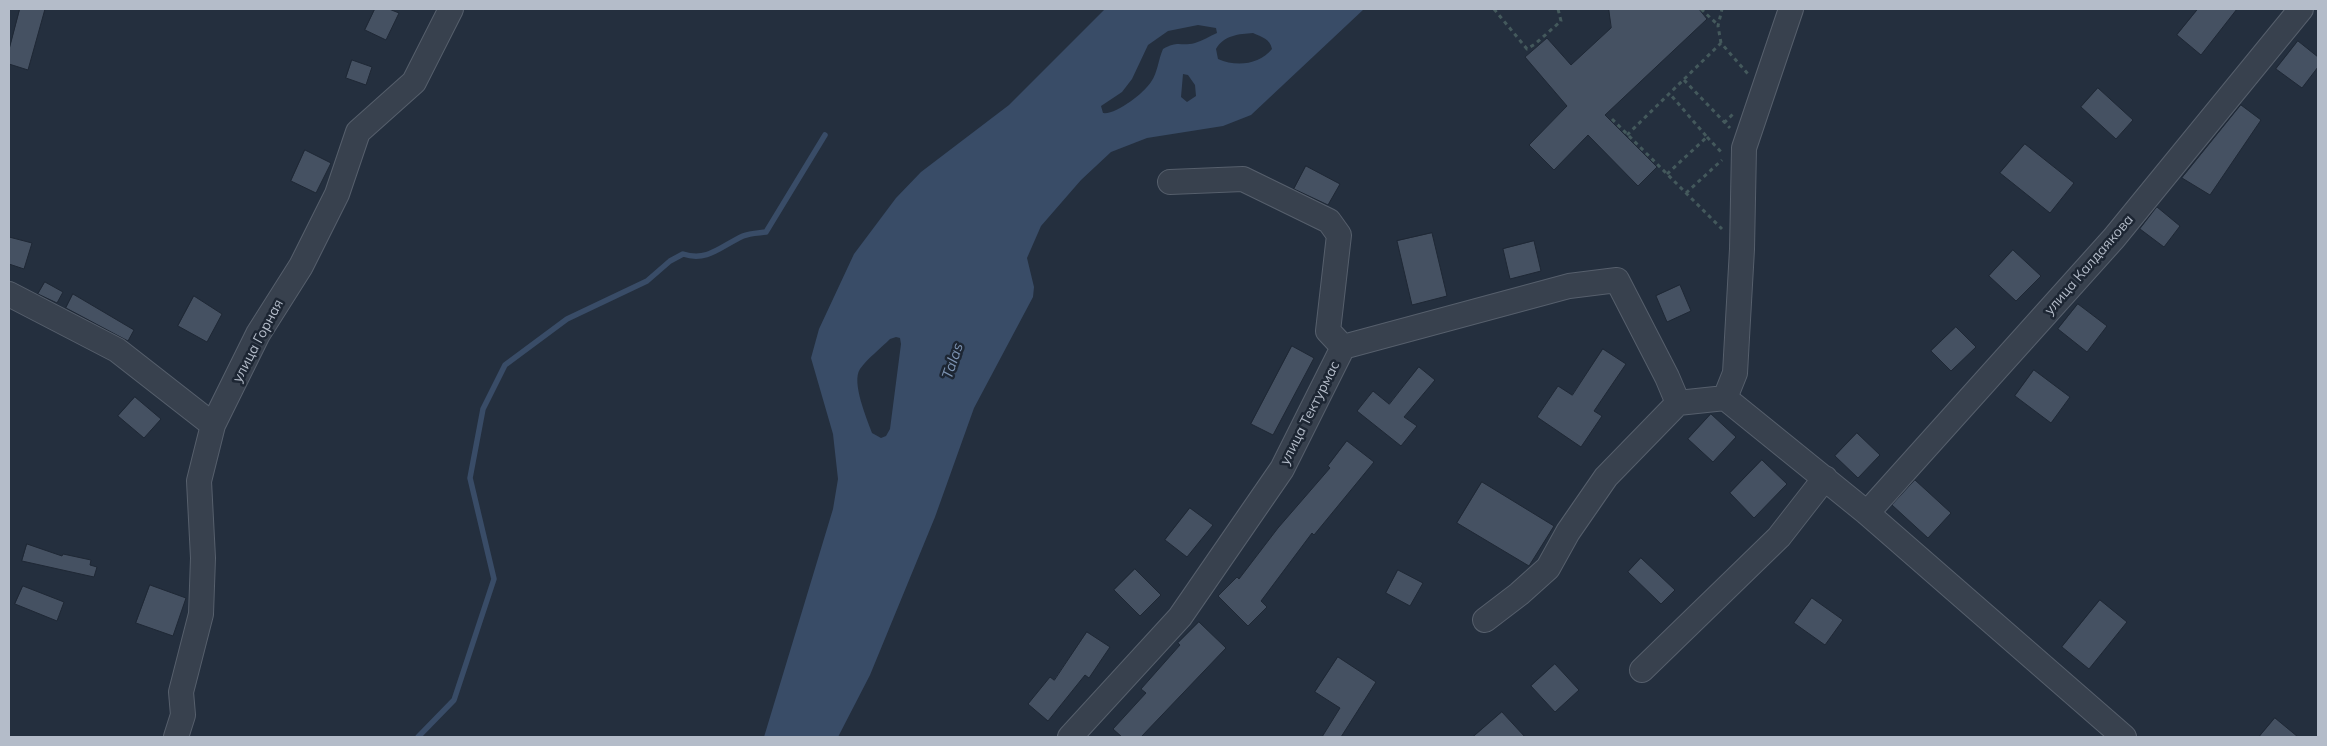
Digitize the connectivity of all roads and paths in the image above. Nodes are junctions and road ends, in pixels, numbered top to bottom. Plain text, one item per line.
1 (451, 9) edge
2 (1494, 9) edge
3 (1558, 9) edge
4 (1701, 9) edge
5 (1722, 9) edge
6 (1791, 9) edge
7 (2301, 9) edge
8 (1718, 26) junction
9 (1722, 43) junction
10 (1684, 80) junction
11 (1763, 92) junction
12 (1670, 94) junction
13 (1612, 119) dead end
14 (1735, 134) dead end
15 (1627, 135) junction
16 (1707, 137) junction
17 (1731, 151) dead end
18 (1726, 156) junction
19 (1667, 174) junction
20 (1170, 182) dead end
21 (1686, 193) junction
22 (1742, 249) junction
23 (9, 294) edge
24 (1343, 347) junction
25 (1725, 398) junction
26 (1678, 403) junction
27 (213, 425) junction
28 (1825, 478) junction
29 (1867, 513) junction
30 (1485, 620) dead end
31 (1642, 670) dead end
32 (176, 737) edge
33 (1070, 737) edge
34 (2124, 737) edge

1 - 27 street, улица Горная
2 - 3 path
4 - 8 path
5 - 8 path
6 - 11 street
7 - 29 street, улица Калдаякова
8 - 9 path
9 - 10 path
9 - 11 path
10 - 12 path
10 - 14 path
11 - 22 street
12 - 15 path
12 - 16 path
13 - 15 path
15 - 19 path
16 - 18 path
16 - 19 path
17 - 18 path
18 - 21 path
19 - 21 path
20 - 24 street
21 - 22 path
22 - 25 street
23 - 27 street
24 - 26 street, улица Тектурмас
24 - 33 street, улица Тектурмас
25 - 26 street
25 - 28 street
26 - 30 street
27 - 32 street, улица Горная
28 - 29 street
28 - 31 street
29 - 34 street

